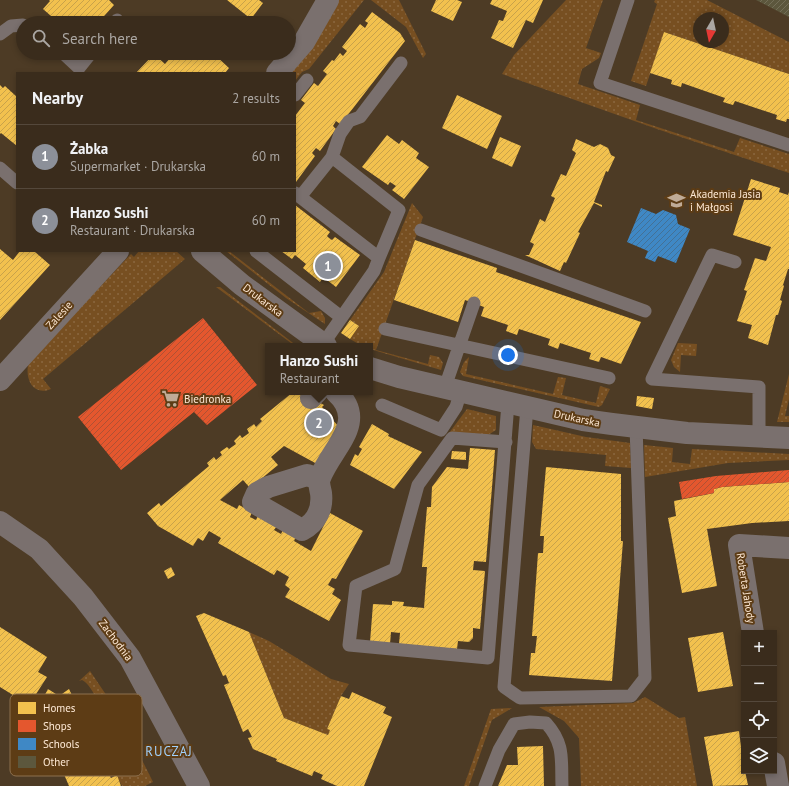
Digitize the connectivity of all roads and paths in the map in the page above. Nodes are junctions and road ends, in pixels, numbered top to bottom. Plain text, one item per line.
1 (328, 0) edge
2 (628, 0) edge
3 (16, 26) edge
4 (0, 34) edge
5 (296, 51) edge
6 (70, 60) edge
7 (85, 60) edge
8 (288, 60) edge
9 (401, 63) dead end
10 (278, 72) edge
11 (307, 80) dead end
12 (296, 94) edge
13 (789, 145) edge
14 (332, 157) junction
15 (0, 168) edge
16 (16, 182) edge
17 (298, 195) edge
18 (421, 230) dead end
19 (117, 252) edge
20 (203, 252) edge
21 (257, 252) edge
22 (379, 258) junction
23 (735, 262) dead end
24 (474, 303) dead end
25 (645, 311) dead end
26 (341, 317) junction
27 (385, 329) dead end
28 (322, 343) edge
29 (326, 343) edge
30 (460, 345) junction
31 (373, 369) edge
32 (609, 378) dead end
33 (0, 380) edge
34 (453, 389) junction
35 (338, 395) edge
36 (518, 405) junction
37 (382, 406) dead end
38 (636, 427) junction
39 (760, 436) junction
40 (789, 438) edge
41 (506, 442) junction
42 (319, 479) dead end
43 (0, 522) edge
44 (789, 548) edge
45 (753, 630) edge
46 (776, 774) edge
47 (199, 786) edge
48 (485, 786) edge
49 (562, 786) edge
50 (778, 786) edge

1 - 5 street
2 - 13 lane
3 - 4 lane
6 - 7 lane
8 - 10 street
9 - 14 lane
11 - 12 lane
14 - 17 lane
14 - 22 lane
15 - 16 lane
17 - 22 lane
18 - 25 lane
19 - 33 street, Zalesie
20 - 28 street, Drukarska
21 - 26 lane
22 - 26 lane
23 - 39 lane
24 - 30 lane
26 - 29 lane
27 - 30 lane
30 - 32 lane
30 - 34 lane
31 - 34 street, Drukarska
34 - 36 street, Drukarska
34 - 37 lane
35 - 42 street
36 - 38 street, Drukarska
36 - 38 lane
36 - 41 lane
38 - 39 street, Drukarska
39 - 40 street, Drukarska
41 - 41 lane
43 - 47 street, Zachodnia
44 - 45 street, Roberta Jahody
46 - 50 street
48 - 49 lane

